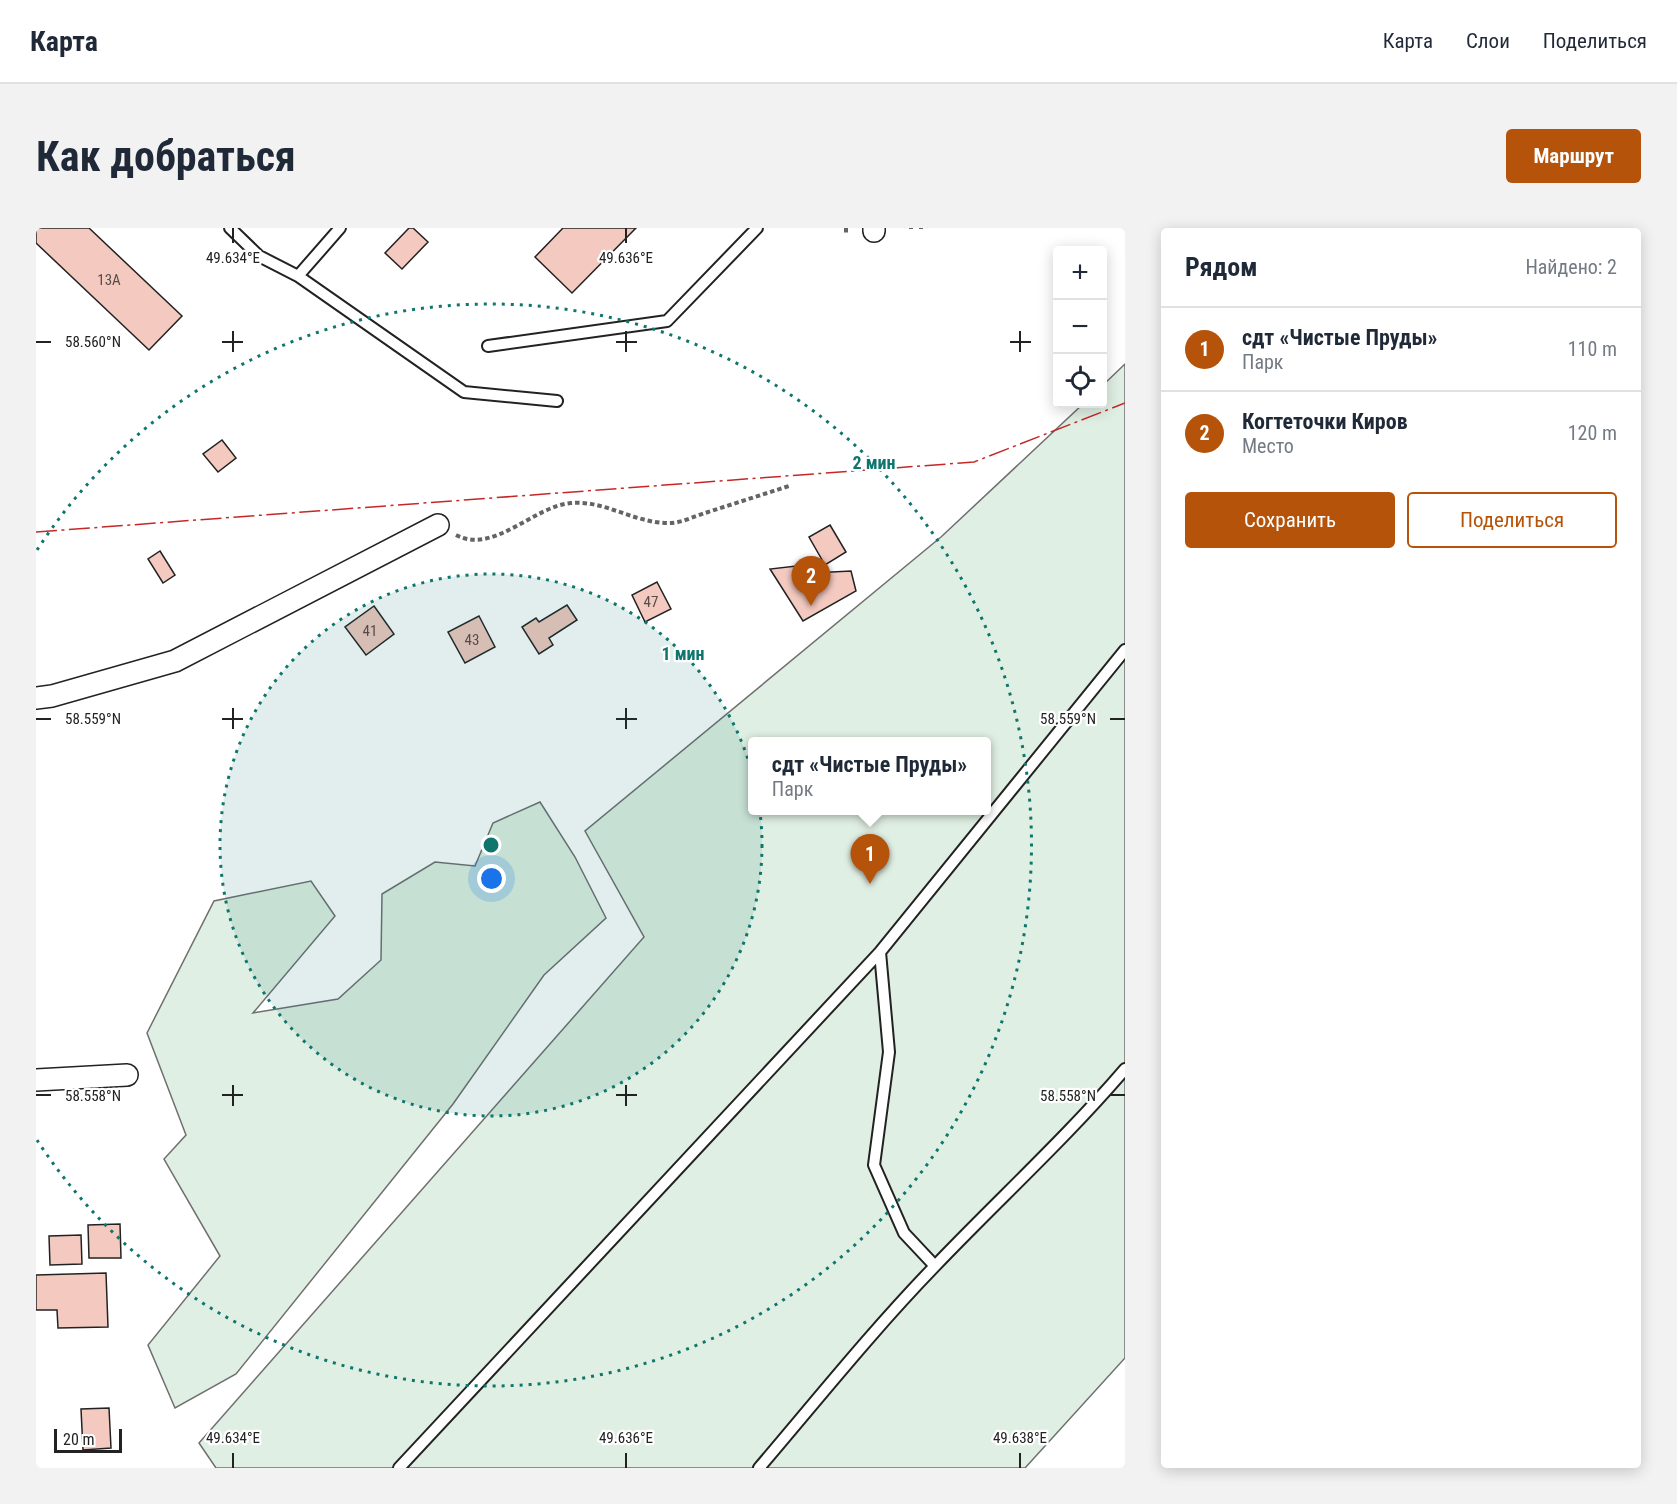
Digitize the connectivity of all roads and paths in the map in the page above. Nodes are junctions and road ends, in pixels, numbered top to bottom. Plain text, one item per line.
1 (230, 228) edge
2 (340, 228) edge
3 (757, 228) edge
4 (298, 276) junction
5 (488, 346) dead end
6 (557, 401) dead end
7 (789, 486) dead end
8 (438, 525) joint
9 (1125, 650) edge
10 (44, 697) edge
11 (880, 952) junction
12 (1125, 1069) edge
13 (127, 1075) dead end
14 (36, 1080) edge
15 (935, 1266) junction
16 (399, 1468) edge
17 (759, 1468) edge

1 - 4 lane
2 - 4 lane
3 - 5 lane
4 - 6 lane
7 - 8 path
8 - 10 street
9 - 11 lane
11 - 15 lane
11 - 16 lane
12 - 15 lane
13 - 14 street
15 - 17 lane

